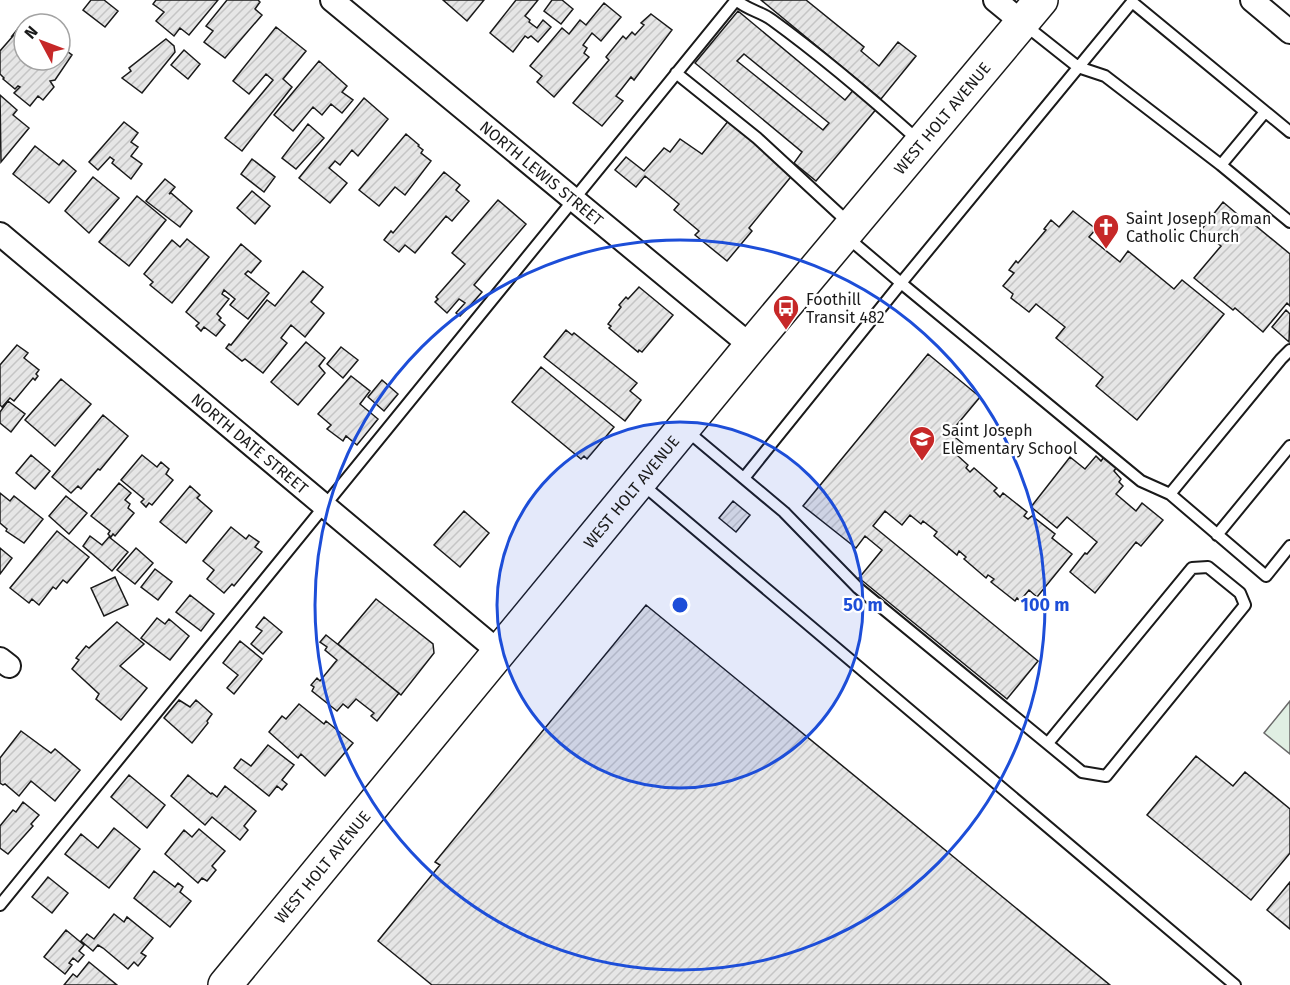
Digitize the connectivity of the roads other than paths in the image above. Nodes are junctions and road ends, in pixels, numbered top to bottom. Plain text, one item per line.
1 (332, 0) edge
2 (736, 0) edge
3 (995, 0) edge
4 (1252, 0) edge
5 (1032, 11) edge
6 (1290, 32) edge
7 (1078, 67) junction
8 (676, 73) junction
9 (1265, 112) junction
10 (1290, 132) edge
11 (922, 143) junction
12 (1221, 165) junction
13 (574, 200) junction
14 (1290, 222) edge
15 (848, 230) junction
16 (0, 234) edge
17 (901, 283) junction
18 (751, 346) junction
19 (1290, 351) edge
20 (684, 428) junction
21 (1290, 446) edge
22 (744, 478) junction
23 (639, 482) junction
24 (1170, 494) junction
25 (324, 506) junction
26 (1217, 535) junction
27 (1290, 546) edge
28 (498, 652) junction
29 (1048, 743) junction
30 (0, 904) edge
31 (229, 984) edge
32 (1235, 985) edge

1 - 13 street, NORTH LEWIS STREET
2 - 8 lane
2 - 11 lane
3 - 5 street
4 - 6 street
5 - 7 lane
5 - 11 main road, WEST HOLT AVENUE
7 - 9 lane
7 - 12 lane
7 - 17 lane
8 - 13 lane
8 - 15 lane
9 - 10 lane
9 - 12 lane
11 - 15 main road, WEST HOLT AVENUE
12 - 14 lane
13 - 18 street, NORTH LEWIS STREET
13 - 25 lane
15 - 17 lane
15 - 18 main road, WEST HOLT AVENUE
16 - 25 street, NORTH DATE STREET
17 - 22 lane
17 - 24 lane
18 - 20 main road, WEST HOLT AVENUE
19 - 24 lane
20 - 22 lane
20 - 23 main road, WEST HOLT AVENUE
21 - 26 lane
22 - 29 lane
23 - 28 main road, WEST HOLT AVENUE
23 - 32 lane
24 - 26 lane
25 - 28 street, NORTH DATE STREET
25 - 30 lane
26 - 27 lane
28 - 31 main road, WEST HOLT AVENUE
29 - 29 lane

